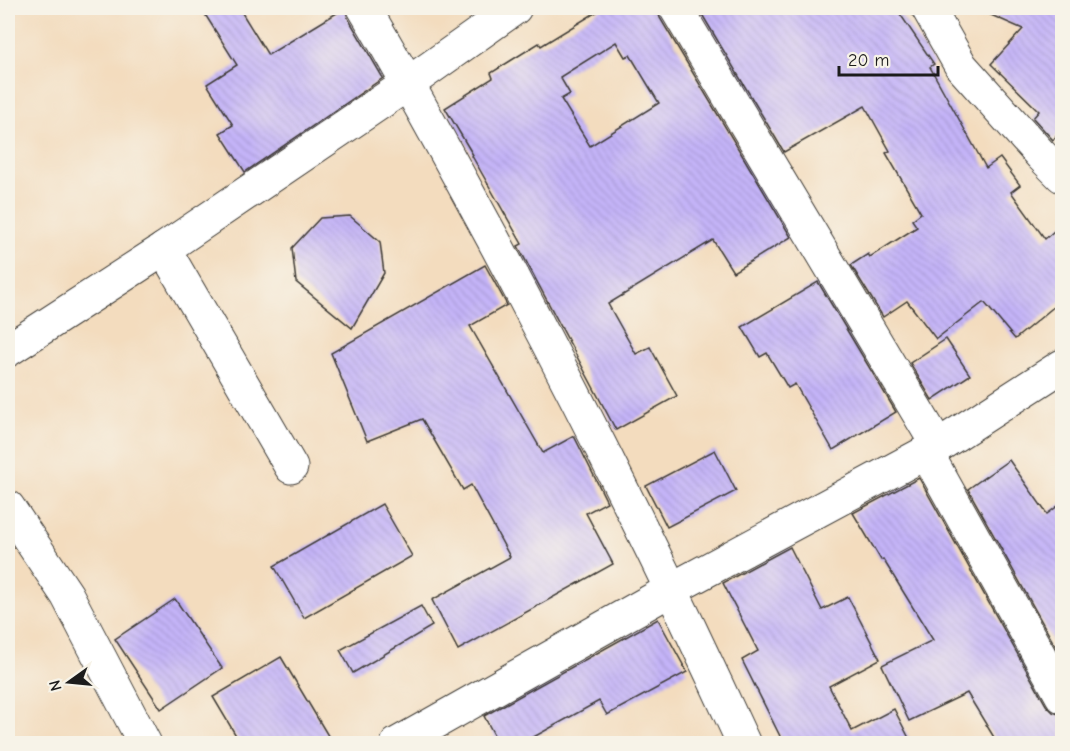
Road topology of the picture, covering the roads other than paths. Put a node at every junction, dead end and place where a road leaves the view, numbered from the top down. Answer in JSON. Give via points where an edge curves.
{"nodes":[{"id":1,"x":364,"y":8,"type":"edge"},
{"id":2,"x":515,"y":8,"type":"edge"},
{"id":3,"x":676,"y":8,"type":"edge"},
{"id":4,"x":928,"y":8,"type":"edge"},
{"id":5,"x":409,"y":83,"type":"junction"},
{"id":6,"x":1062,"y":176,"type":"edge"},
{"id":7,"x":164,"y":249,"type":"junction"},
{"id":8,"x":8,"y":350,"type":"edge"},
{"id":9,"x":1062,"y":366,"type":"edge"},
{"id":10,"x":932,"y":449,"type":"junction"},
{"id":11,"x":291,"y":467,"type":"dead end"},
{"id":12,"x":8,"y":507,"type":"edge"},
{"id":13,"x":672,"y":589,"type":"junction"},
{"id":14,"x":1062,"y":696,"type":"edge"},
{"id":15,"x":145,"y":744,"type":"edge"},
{"id":16,"x":397,"y":744,"type":"edge"},
{"id":17,"x":744,"y":744,"type":"edge"}],
"edges":[{"from":1,"to":5,"type":"street"},
{"from":2,"to":5,"type":"street"},
{"from":3,"to":10,"type":"street"},
{"from":4,"to":6,"type":"street","via":[[961,66]]},
{"from":5,"to":7,"type":"street"},
{"from":5,"to":13,"type":"street","via":[[552,349]]},
{"from":7,"to":8,"type":"street"},
{"from":7,"to":11,"type":"street"},
{"from":9,"to":10,"type":"street"},
{"from":10,"to":13,"type":"street"},
{"from":10,"to":14,"type":"street"},
{"from":12,"to":15,"type":"street","via":[[66,595]]},
{"from":13,"to":16,"type":"street"},
{"from":13,"to":17,"type":"street"}]}
